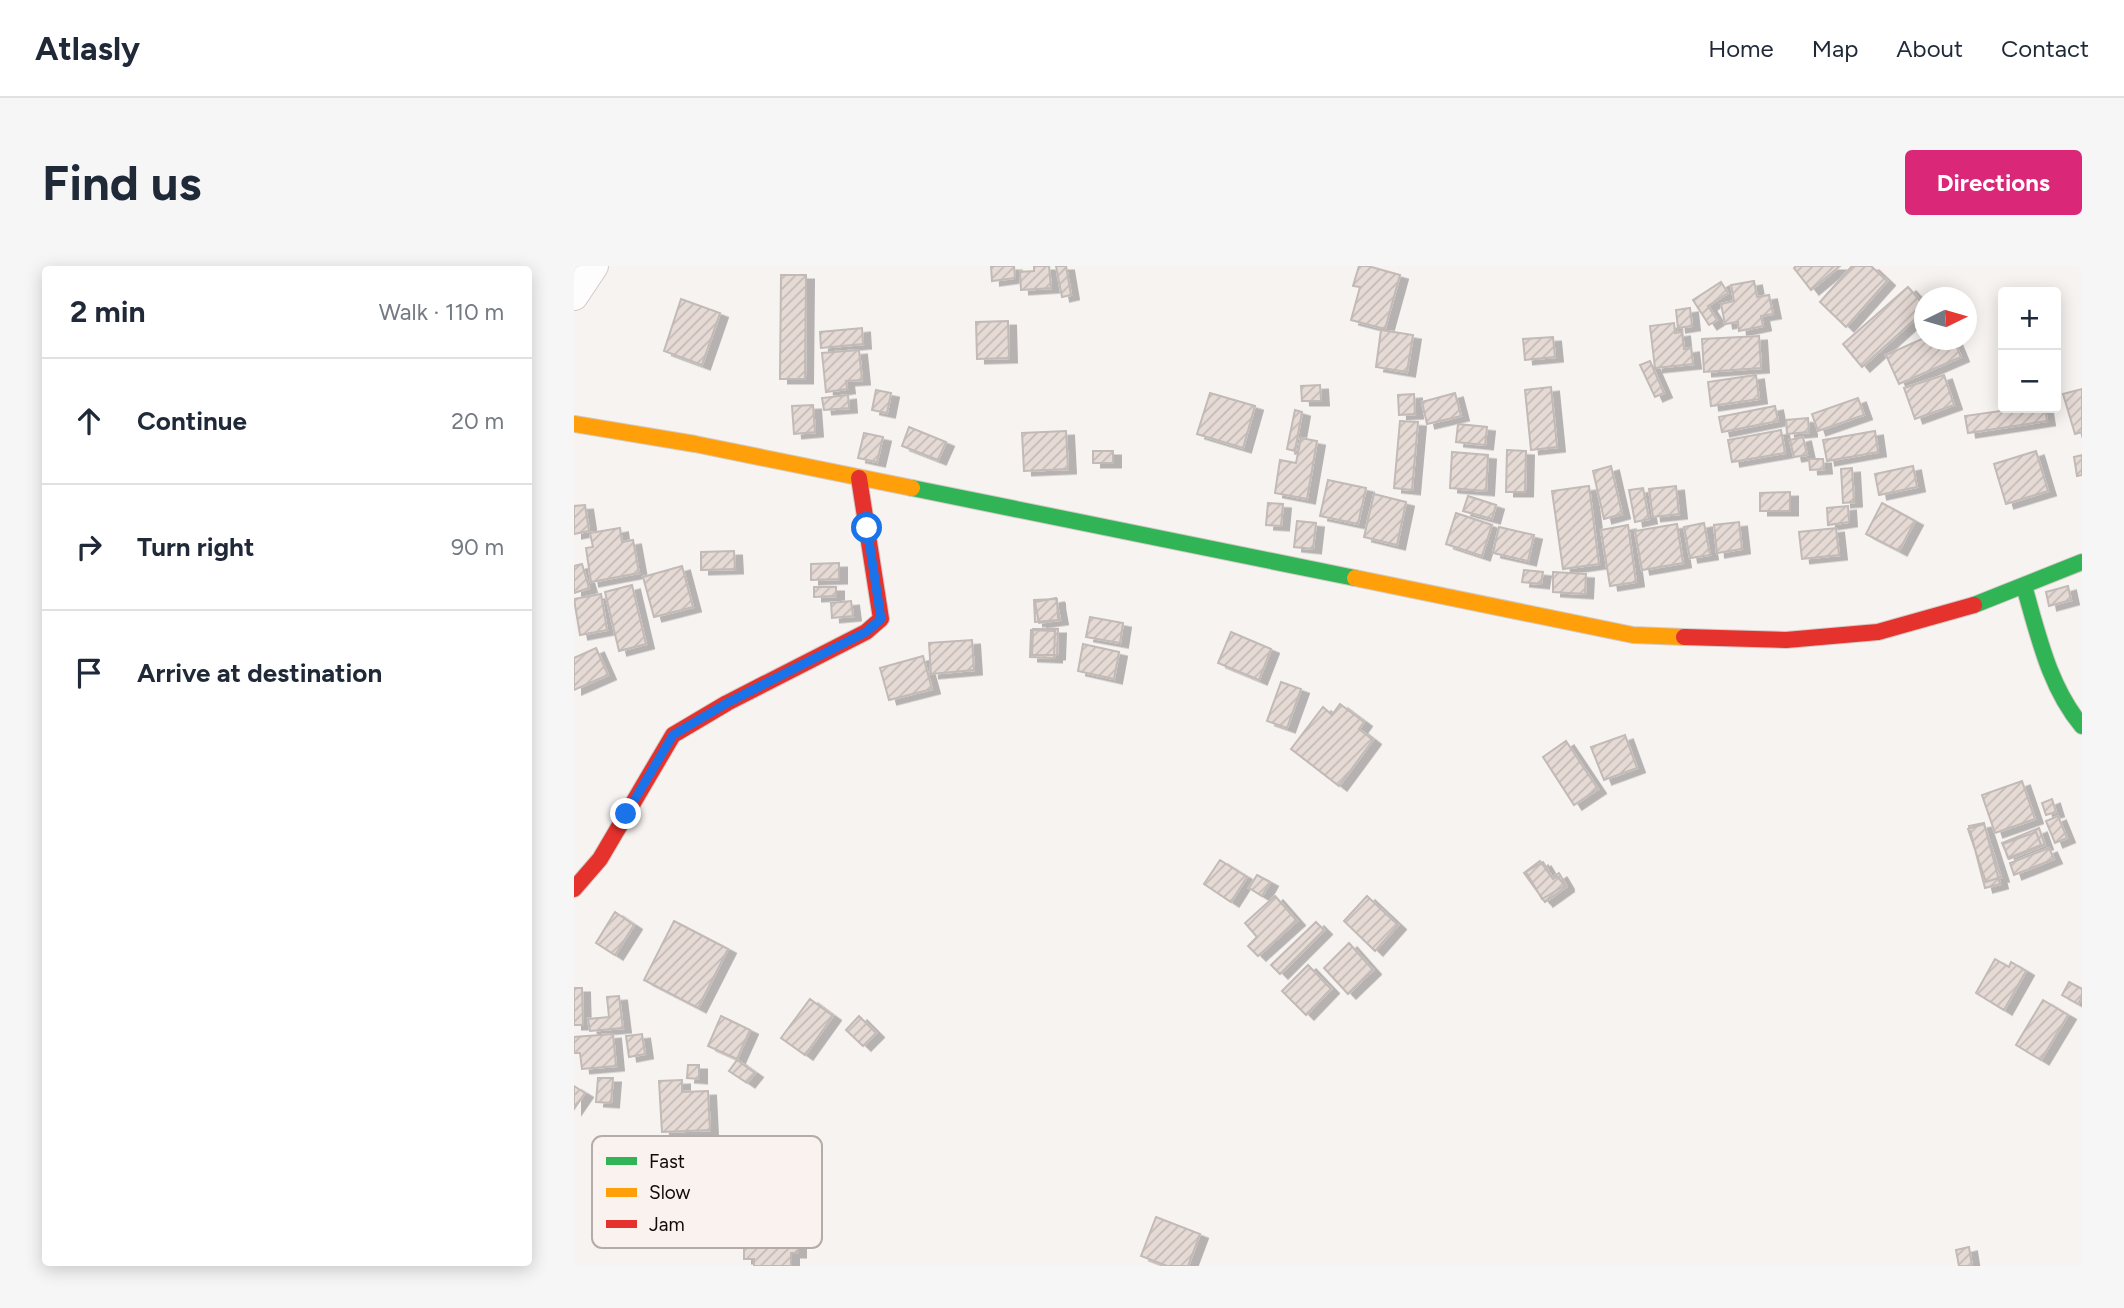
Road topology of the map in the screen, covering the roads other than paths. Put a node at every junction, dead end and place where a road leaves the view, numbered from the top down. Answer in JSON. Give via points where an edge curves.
{"nodes":[{"id":1,"x":594,"y":266,"type":"edge"},
{"id":2,"x":574,"y":296,"type":"edge"},
{"id":3,"x":574,"y":424,"type":"edge"},
{"id":4,"x":859,"y":478,"type":"junction"},
{"id":5,"x":2082,"y":562,"type":"edge"},
{"id":6,"x":2024,"y":586,"type":"junction"},
{"id":7,"x":2082,"y":726,"type":"edge"},
{"id":8,"x":574,"y":889,"type":"edge"}],
"edges":[{"from":1,"to":2,"type":"street"},
{"from":3,"to":4,"type":"main road"},
{"from":4,"to":6,"type":"main road","via":[[1633,635],[1786,640],[1878,632],[1969,607]]},
{"from":4,"to":8,"type":"main road","via":[[881,619],[866,632],[673,735],[600,859]]},
{"from":5,"to":6,"type":"main road"},
{"from":6,"to":7,"type":"main road","via":[[2049,668]]}]}
